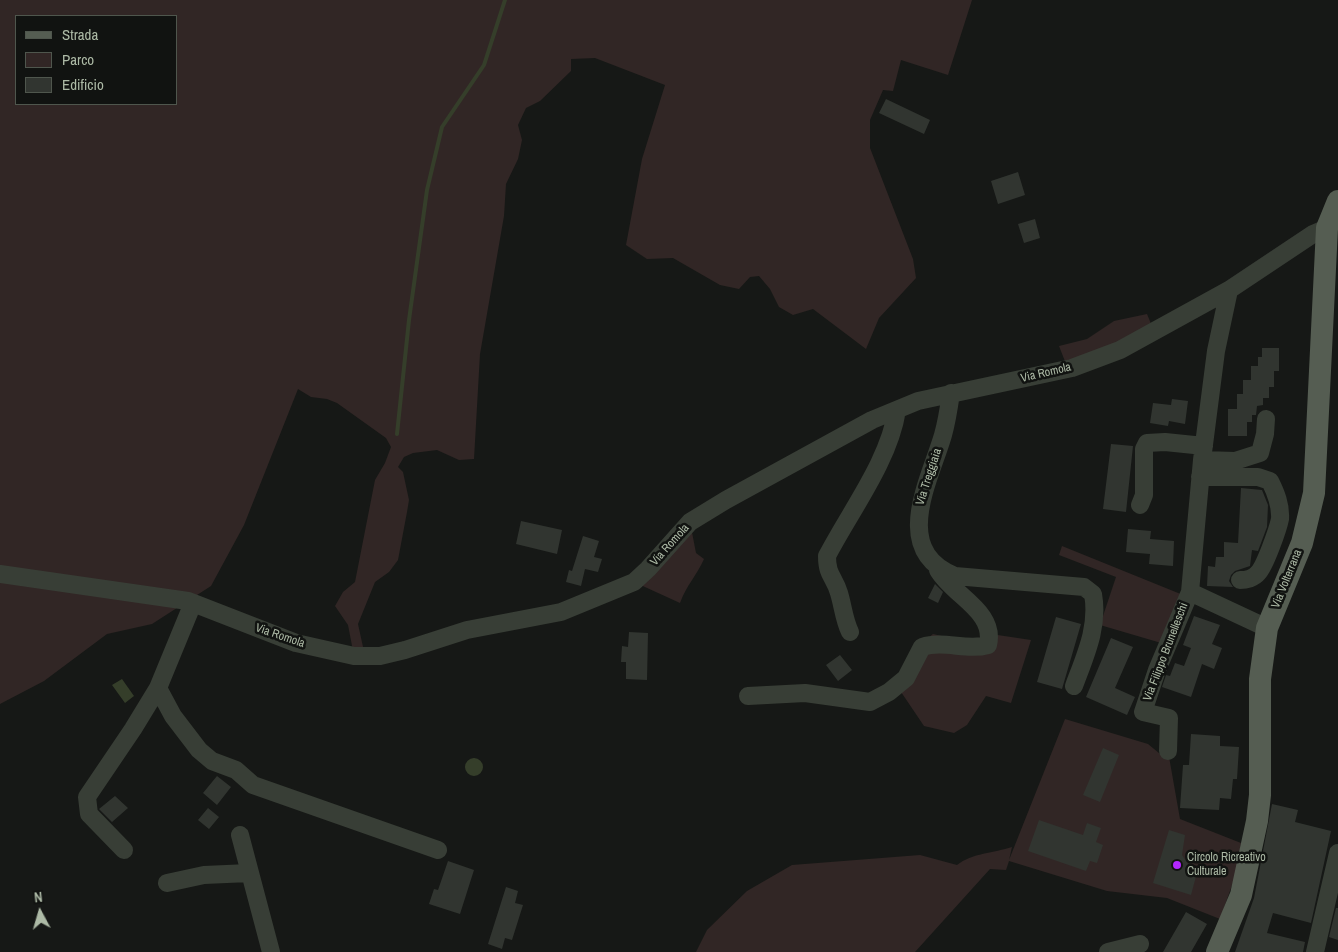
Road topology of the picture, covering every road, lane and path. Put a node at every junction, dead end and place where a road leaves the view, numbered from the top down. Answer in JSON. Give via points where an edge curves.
{"nodes":[{"id":1,"x":1338,"y":201,"type":"edge"},
{"id":2,"x":1327,"y":228,"type":"junction"},
{"id":3,"x":1229,"y":290,"type":"junction"},
{"id":4,"x":951,"y":393,"type":"junction"},
{"id":5,"x":897,"y":410,"type":"junction"},
{"id":6,"x":1266,"y":419,"type":"dead end"},
{"id":7,"x":1202,"y":461,"type":"junction"},
{"id":8,"x":1140,"y":505,"type":"dead end"},
{"id":9,"x":938,"y":569,"type":"junction"},
{"id":10,"x":0,"y":574,"type":"edge"},
{"id":11,"x":1240,"y":580,"type":"dead end"},
{"id":12,"x":1190,"y":592,"type":"junction"},
{"id":13,"x":193,"y":603,"type":"junction"},
{"id":14,"x":1267,"y":628,"type":"junction"},
{"id":15,"x":850,"y":632,"type":"dead end"},
{"id":16,"x":1074,"y":686,"type":"dead end"},
{"id":17,"x":158,"y":688,"type":"junction"},
{"id":18,"x":748,"y":696,"type":"dead end"},
{"id":19,"x":1168,"y":750,"type":"dead end"},
{"id":20,"x":240,"y":835,"type":"dead end"},
{"id":21,"x":124,"y":850,"type":"dead end"},
{"id":22,"x":438,"y":850,"type":"dead end"},
{"id":23,"x":1338,"y":853,"type":"edge"},
{"id":24,"x":249,"y":873,"type":"junction"},
{"id":25,"x":167,"y":883,"type":"dead end"},
{"id":26,"x":1140,"y":944,"type":"dead end"},
{"id":27,"x":271,"y":952,"type":"edge"},
{"id":28,"x":1108,"y":952,"type":"edge"},
{"id":29,"x":1216,"y":952,"type":"edge"},
{"id":30,"x":1315,"y":952,"type":"edge"}],
"edges":[{"from":1,"to":2,"type":"main road","name":"Via Volterrana"},
{"from":2,"to":3,"type":"street","name":"Via Romola"},
{"from":2,"to":14,"type":"main road","name":"Via Volterrana","via":[[1314,493],[1302,543]]},
{"from":3,"to":4,"type":"street","name":"Via Romola","via":[[1120,350],[1072,368]]},
{"from":3,"to":7,"type":"street","name":"Via Filippo Brunelleschi","via":[[1216,351]]},
{"from":4,"to":5,"type":"street","name":"Via Romola"},
{"from":4,"to":9,"type":"street","name":"Via Treggiaia","via":[[943,435],[918,512],[920,536]]},
{"from":5,"to":13,"type":"street","name":"Via Romola","via":[[847,434],[690,522],[634,582],[561,612],[467,630],[380,656],[354,656],[296,643]]},
{"from":5,"to":15,"type":"street","via":[[894,428],[879,463],[827,556],[827,571],[839,591]]},
{"from":6,"to":7,"type":"street","via":[[1260,453],[1236,461]]},
{"from":7,"to":8,"type":"street","via":[[1165,442],[1147,443],[1144,449],[1144,495]]},
{"from":7,"to":11,"type":"street","via":[[1270,482],[1278,498],[1280,519],[1262,566],[1248,580]]},
{"from":7,"to":12,"type":"street","name":"Via Filippo Brunelleschi"},
{"from":9,"to":16,"type":"street","via":[[955,576],[1084,588],[1093,594],[1096,607],[1094,628]]},
{"from":9,"to":18,"type":"street","name":"Via Treggiaia","via":[[944,580],[986,620],[991,634],[988,645],[978,648],[934,643],[922,647],[906,678],[870,702],[805,693]]},
{"from":10,"to":13,"type":"street","name":"Via Romola"},
{"from":12,"to":14,"type":"street","name":"Via Filippo Brunelleschi"},
{"from":12,"to":19,"type":"street","name":"Via Filippo Brunelleschi","via":[[1143,712],[1169,718]]},
{"from":13,"to":17,"type":"street"},
{"from":14,"to":29,"type":"main road","name":"Via Volterrana","via":[[1260,679],[1257,822],[1240,896]]},
{"from":17,"to":21,"type":"street","via":[[87,797],[89,814]]},
{"from":17,"to":22,"type":"street","via":[[173,716],[199,750],[212,761],[236,770],[253,785]]},
{"from":20,"to":24,"type":"street"},
{"from":23,"to":30,"type":"street"},
{"from":24,"to":25,"type":"street","via":[[204,875]]},
{"from":24,"to":27,"type":"street"},
{"from":26,"to":28,"type":"street"}]}
